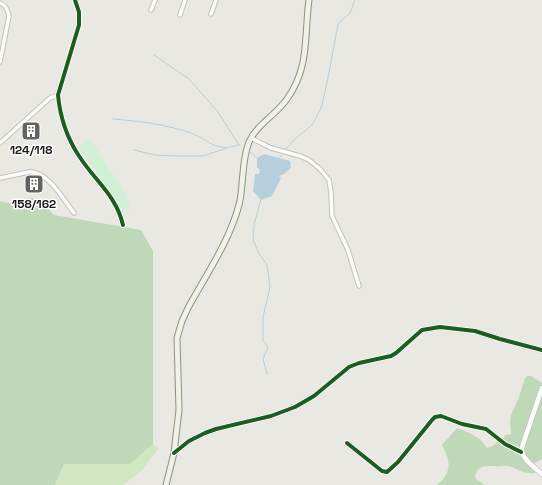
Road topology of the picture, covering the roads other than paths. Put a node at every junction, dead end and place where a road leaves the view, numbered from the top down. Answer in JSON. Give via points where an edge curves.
{"nodes":[{"id":1,"x":75,"y":0,"type":"edge"},
{"id":2,"x":155,"y":0,"type":"edge"},
{"id":3,"x":185,"y":0,"type":"edge"},
{"id":4,"x":216,"y":0,"type":"edge"},
{"id":5,"x":309,"y":0,"type":"edge"},
{"id":6,"x":0,"y":3,"type":"edge"},
{"id":7,"x":151,"y":10,"type":"dead end"},
{"id":8,"x":211,"y":14,"type":"dead end"},
{"id":9,"x":180,"y":15,"type":"dead end"},
{"id":10,"x":0,"y":62,"type":"edge"},
{"id":11,"x":58,"y":95,"type":"junction"},
{"id":12,"x":251,"y":138,"type":"junction"},
{"id":13,"x":0,"y":143,"type":"edge"},
{"id":14,"x":0,"y":178,"type":"edge"},
{"id":15,"x":74,"y":213,"type":"dead end"},
{"id":16,"x":122,"y":225,"type":"dead end"},
{"id":17,"x":360,"y":286,"type":"dead end"},
{"id":18,"x":542,"y":350,"type":"edge"},
{"id":19,"x":542,"y":388,"type":"edge"},
{"id":20,"x":347,"y":443,"type":"dead end"},
{"id":21,"x":521,"y":452,"type":"junction"},
{"id":22,"x":174,"y":453,"type":"junction"},
{"id":23,"x":542,"y":474,"type":"edge"},
{"id":24,"x":166,"y":485,"type":"edge"}],
"edges":[{"from":1,"to":11,"type":"street","via":[[79,12],[79,26]]},
{"from":2,"to":7,"type":"street"},
{"from":3,"to":9,"type":"street"},
{"from":4,"to":8,"type":"street"},
{"from":5,"to":12,"type":"main road","via":[[305,56],[296,85],[286,101]]},
{"from":6,"to":10,"type":"street","via":[[9,16]]},
{"from":11,"to":13,"type":"street","via":[[50,98]]},
{"from":11,"to":16,"type":"street","via":[[61,115],[70,139],[80,157],[115,204]]},
{"from":12,"to":17,"type":"street","via":[[271,148],[310,160],[329,180],[332,216],[348,250]]},
{"from":12,"to":22,"type":"main road","via":[[239,205],[230,230],[188,308],[177,338],[179,410]]},
{"from":14,"to":15,"type":"street","via":[[38,172],[50,181]]},
{"from":18,"to":22,"type":"street","via":[[475,331],[440,327],[422,330],[390,356],[349,367],[314,396],[295,407],[205,433]]},
{"from":19,"to":21,"type":"street"},
{"from":20,"to":21,"type":"street","via":[[382,471],[387,472],[432,420],[441,416],[486,429],[505,444]]},
{"from":21,"to":23,"type":"street"},
{"from":22,"to":24,"type":"main road"}]}
